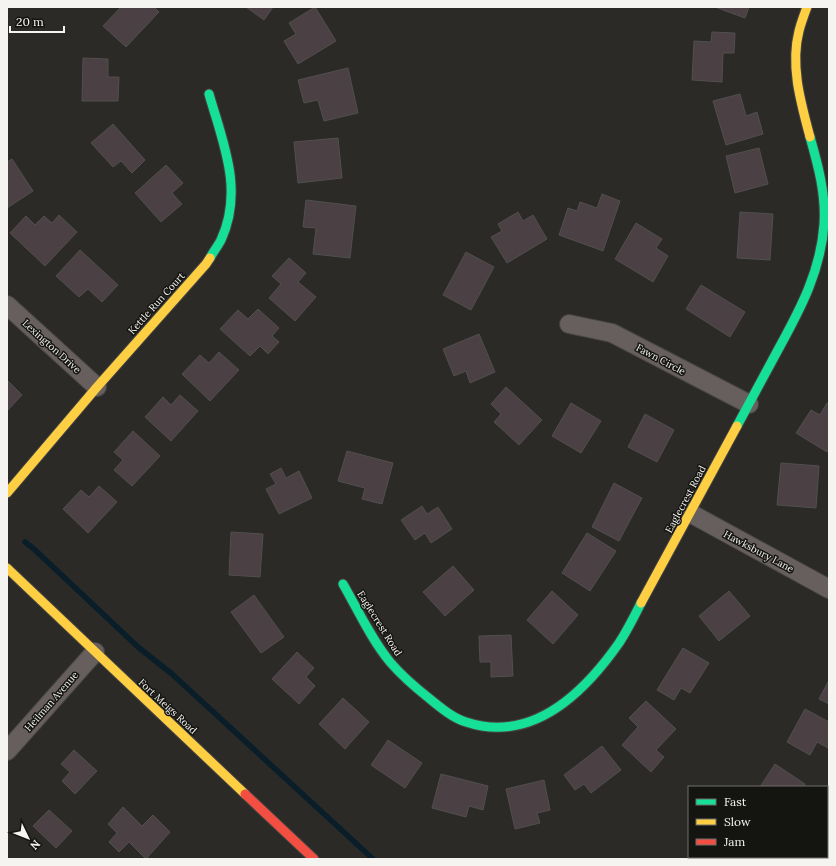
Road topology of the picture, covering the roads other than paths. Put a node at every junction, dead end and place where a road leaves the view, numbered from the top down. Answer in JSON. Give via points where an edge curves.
{"nodes":[{"id":1,"x":807,"y":7,"type":"edge"},
{"id":2,"x":209,"y":94,"type":"dead end"},
{"id":3,"x":7,"y":305,"type":"edge"},
{"id":4,"x":569,"y":324,"type":"dead end"},
{"id":5,"x":97,"y":387,"type":"junction"},
{"id":6,"x":749,"y":404,"type":"junction"},
{"id":7,"x":7,"y":493,"type":"edge"},
{"id":8,"x":690,"y":513,"type":"junction"},
{"id":9,"x":7,"y":568,"type":"edge"},
{"id":10,"x":343,"y":584,"type":"dead end"},
{"id":11,"x":829,"y":589,"type":"edge"},
{"id":12,"x":95,"y":652,"type":"junction"},
{"id":13,"x":7,"y":751,"type":"edge"},
{"id":14,"x":314,"y":859,"type":"edge"}],
"edges":[{"from":1,"to":6,"type":"street","name":"Eaglecrest Road","via":[[795,47],[796,74],[823,195],[821,251],[814,278],[803,304]]},
{"from":2,"to":5,"type":"street","name":"Kettle Run Court","via":[[232,185],[230,214],[226,227],[206,264]]},
{"from":3,"to":5,"type":"street","name":"Lexington Drive"},
{"from":4,"to":6,"type":"street","name":"Fawn Circle","via":[[612,333]]},
{"from":5,"to":7,"type":"street","name":"Kettle Run Court"},
{"from":6,"to":8,"type":"street","name":"Eaglecrest Road"},
{"from":8,"to":10,"type":"street","name":"Eaglecrest Road","via":[[620,642],[598,670],[562,706],[536,720],[521,724],[490,726],[465,722],[439,707],[415,688],[384,654]]},
{"from":8,"to":11,"type":"street","name":"Hawksbury Lane"},
{"from":9,"to":12,"type":"street","name":"Fort Meigs Road"},
{"from":12,"to":13,"type":"street","name":"Heilman Avenue"},
{"from":12,"to":14,"type":"street","name":"Fort Meigs Road"}]}
